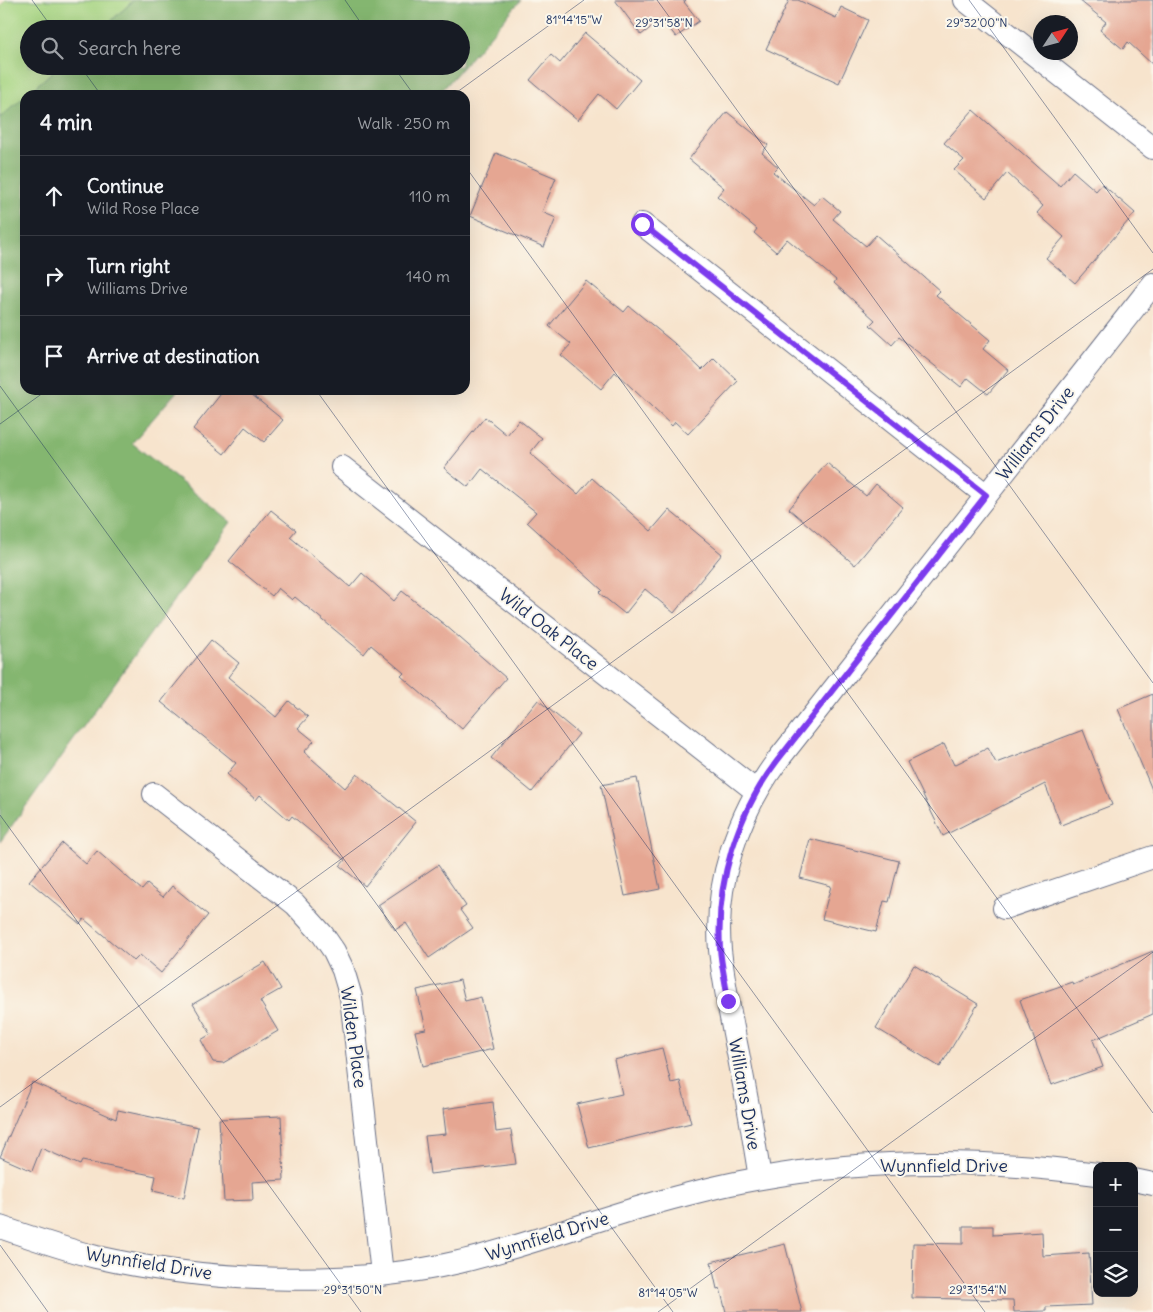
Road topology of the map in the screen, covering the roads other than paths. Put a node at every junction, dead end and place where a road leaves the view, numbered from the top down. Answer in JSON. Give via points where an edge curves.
{"nodes":[{"id":1,"x":966,"y":0,"type":"edge"},
{"id":2,"x":1153,"y":148,"type":"edge"},
{"id":3,"x":642,"y":224,"type":"dead end"},
{"id":4,"x":1153,"y":284,"type":"edge"},
{"id":5,"x":342,"y":466,"type":"dead end"},
{"id":6,"x":986,"y":495,"type":"junction"},
{"id":7,"x":756,"y":791,"type":"junction"},
{"id":8,"x":154,"y":794,"type":"dead end"},
{"id":9,"x":1153,"y":857,"type":"edge"},
{"id":10,"x":1004,"y":908,"type":"dead end"},
{"id":11,"x":1093,"y":1174,"type":"edge"},
{"id":12,"x":760,"y":1178,"type":"junction"},
{"id":13,"x":1138,"y":1181,"type":"edge"},
{"id":14,"x":1153,"y":1184,"type":"edge"},
{"id":15,"x":0,"y":1227,"type":"edge"},
{"id":16,"x":382,"y":1274,"type":"junction"}],
"edges":[{"from":1,"to":2,"type":"street"},
{"from":3,"to":6,"type":"street"},
{"from":4,"to":6,"type":"street","name":"Williams Drive"},
{"from":5,"to":7,"type":"street","name":"Wild Oak Place"},
{"from":6,"to":7,"type":"street","name":"Williams Drive"},
{"from":7,"to":12,"type":"street","name":"Williams Drive","via":[[728,864],[721,899],[720,950]]},
{"from":8,"to":16,"type":"street","name":"Wilden Place","via":[[295,904],[323,935],[343,970],[351,997]]},
{"from":9,"to":10,"type":"street"},
{"from":11,"to":12,"type":"street","name":"Wynnfield Drive","via":[[1012,1165],[947,1163],[835,1168]]},
{"from":12,"to":16,"type":"street","name":"Wynnfield Drive","via":[[685,1194],[454,1263]]},
{"from":13,"to":14,"type":"street"},
{"from":15,"to":16,"type":"street","name":"Wynnfield Drive","via":[[94,1256],[190,1273],[275,1278]]}]}
